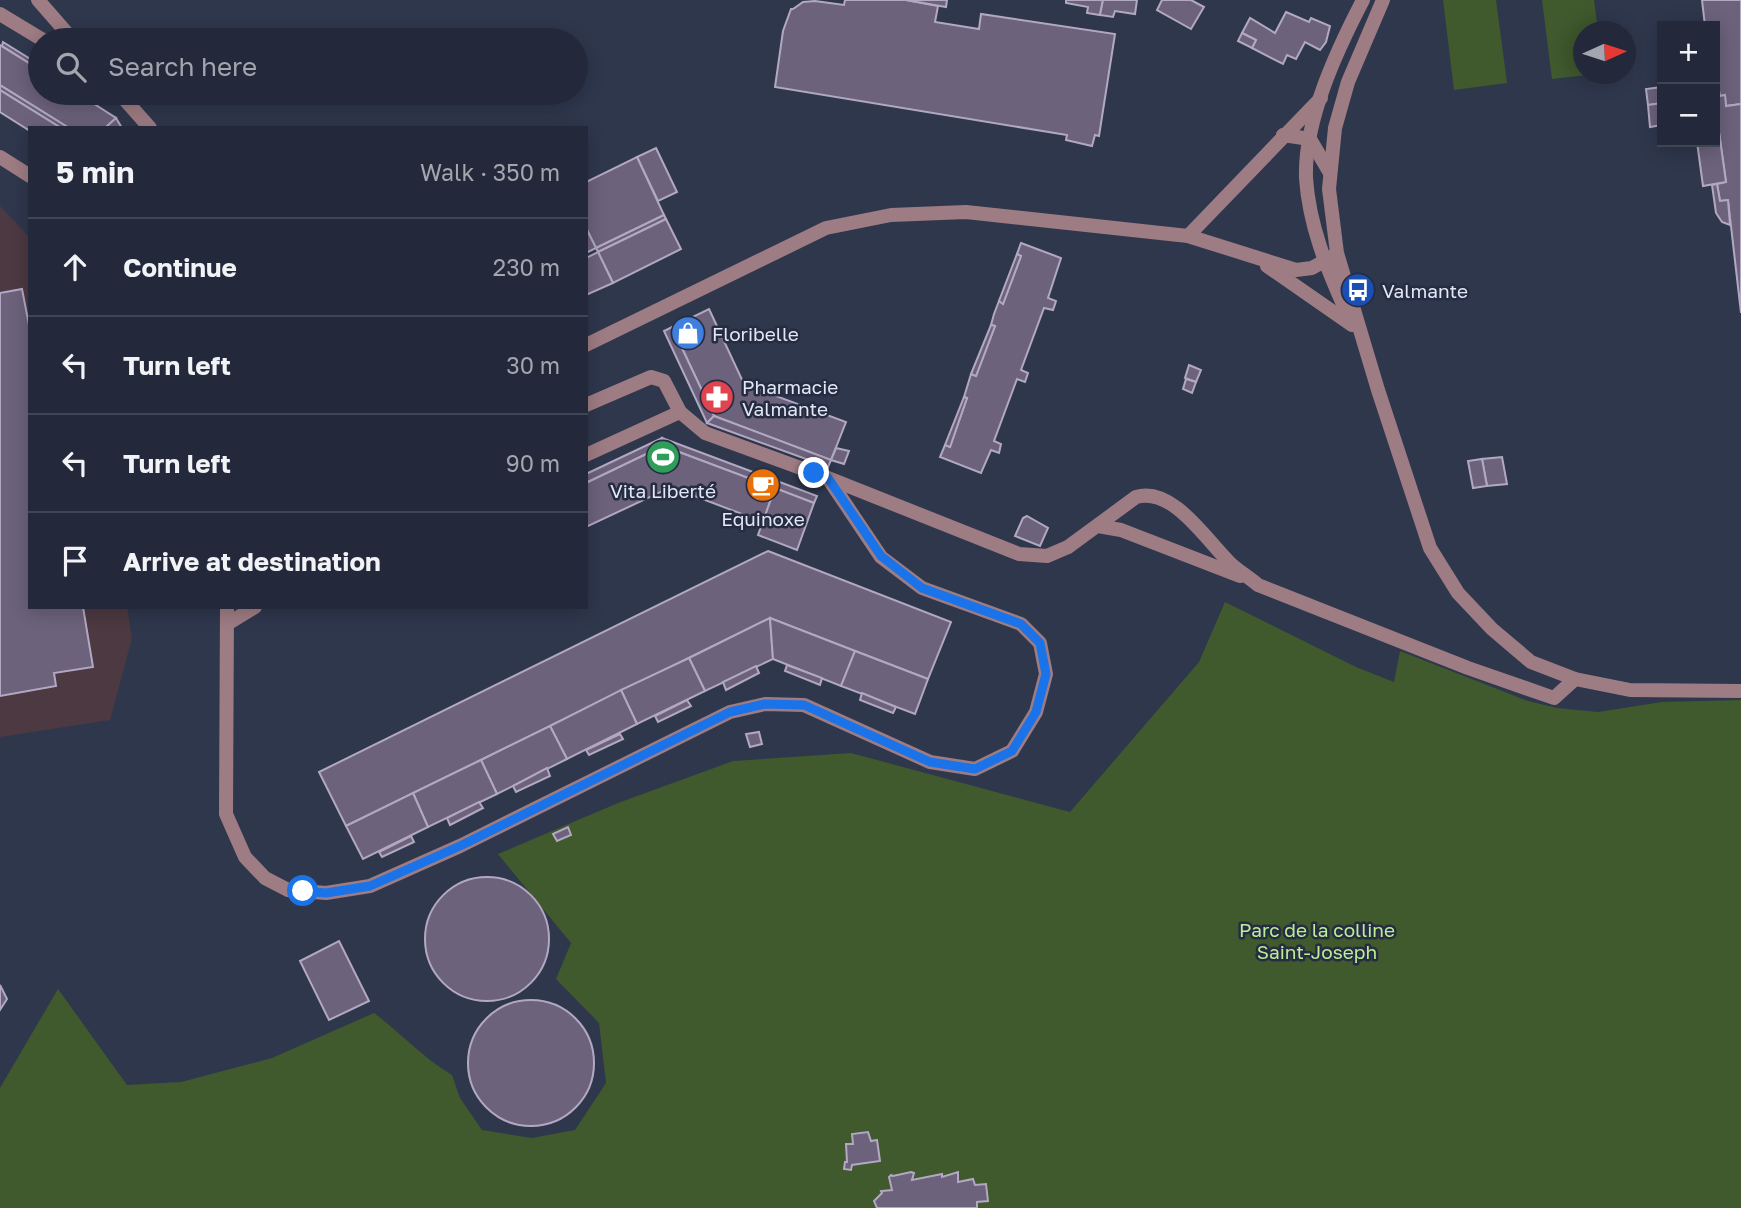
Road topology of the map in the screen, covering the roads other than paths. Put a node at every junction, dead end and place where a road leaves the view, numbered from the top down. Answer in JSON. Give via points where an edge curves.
{"nodes":[{"id":1,"x":38,"y":0,"type":"edge"},
{"id":2,"x":1363,"y":0,"type":"edge"},
{"id":3,"x":1383,"y":0,"type":"edge"},
{"id":4,"x":0,"y":14,"type":"edge"},
{"id":5,"x":62,"y":28,"type":"edge"},
{"id":6,"x":28,"y":31,"type":"edge"},
{"id":7,"x":1322,"y":97,"type":"junction"},
{"id":8,"x":130,"y":105,"type":"edge"},
{"id":9,"x":148,"y":126,"type":"edge"},
{"id":10,"x":1283,"y":135,"type":"junction"},
{"id":11,"x":1310,"y":139,"type":"junction"},
{"id":12,"x":0,"y":157,"type":"edge"},
{"id":13,"x":1330,"y":173,"type":"junction"},
{"id":14,"x":28,"y":175,"type":"edge"},
{"id":15,"x":1188,"y":236,"type":"junction"},
{"id":16,"x":1337,"y":253,"type":"junction"},
{"id":17,"x":1257,"y":259,"type":"junction"},
{"id":18,"x":1324,"y":262,"type":"junction"},
{"id":19,"x":1352,"y":325,"type":"junction"},
{"id":20,"x":588,"y":344,"type":"edge"},
{"id":21,"x":1365,"y":349,"type":"junction"},
{"id":22,"x":588,"y":404,"type":"edge"},
{"id":23,"x":680,"y":412,"type":"junction"},
{"id":24,"x":588,"y":454,"type":"edge"},
{"id":25,"x":828,"y":478,"type":"junction"},
{"id":26,"x":1098,"y":526,"type":"junction"},
{"id":27,"x":1254,"y":582,"type":"junction"},
{"id":28,"x":227,"y":609,"type":"edge"},
{"id":29,"x":252,"y":609,"type":"edge"},
{"id":30,"x":226,"y":624,"type":"junction"},
{"id":31,"x":1575,"y":679,"type":"junction"},
{"id":32,"x":1741,"y":691,"type":"edge"}],
"edges":[{"from":1,"to":5,"type":"street"},
{"from":2,"to":7,"type":"street"},
{"from":3,"to":13,"type":"street","via":[[1348,82],[1335,128]]},
{"from":4,"to":6,"type":"street"},
{"from":7,"to":10,"type":"street"},
{"from":7,"to":11,"type":"street"},
{"from":8,"to":9,"type":"street"},
{"from":10,"to":11,"type":"street"},
{"from":10,"to":15,"type":"street"},
{"from":11,"to":13,"type":"street"},
{"from":11,"to":18,"type":"street","via":[[1306,177]]},
{"from":12,"to":14,"type":"street"},
{"from":13,"to":16,"type":"street"},
{"from":15,"to":17,"type":"street"},
{"from":15,"to":20,"type":"street","via":[[966,212],[891,215],[826,228]]},
{"from":16,"to":18,"type":"street"},
{"from":16,"to":21,"type":"street"},
{"from":17,"to":18,"type":"street","via":[[1296,270]]},
{"from":17,"to":19,"type":"street"},
{"from":18,"to":19,"type":"street"},
{"from":19,"to":21,"type":"street"},
{"from":21,"to":31,"type":"street","via":[[1430,548],[1458,593],[1531,662]]},
{"from":22,"to":23,"type":"street","via":[[651,377],[664,381]]},
{"from":23,"to":24,"type":"street"},
{"from":23,"to":25,"type":"street","via":[[705,433]]},
{"from":25,"to":26,"type":"street","via":[[1019,554],[1047,556]]},
{"from":25,"to":30,"type":"street","via":[[881,556],[922,588],[1021,624],[1040,643],[1046,674],[1043,687],[1036,712],[1012,751],[975,769],[930,762],[804,705],[765,704],[730,712],[370,886],[326,893],[288,890],[265,878],[245,857],[226,814]]},
{"from":26,"to":27,"type":"street","via":[[1121,530]]},
{"from":26,"to":27,"type":"street","via":[[1136,497],[1162,498]]},
{"from":27,"to":31,"type":"street","via":[[1554,698]]},
{"from":28,"to":30,"type":"street"},
{"from":29,"to":30,"type":"street"},
{"from":31,"to":32,"type":"street","via":[[1630,690]]}]}
